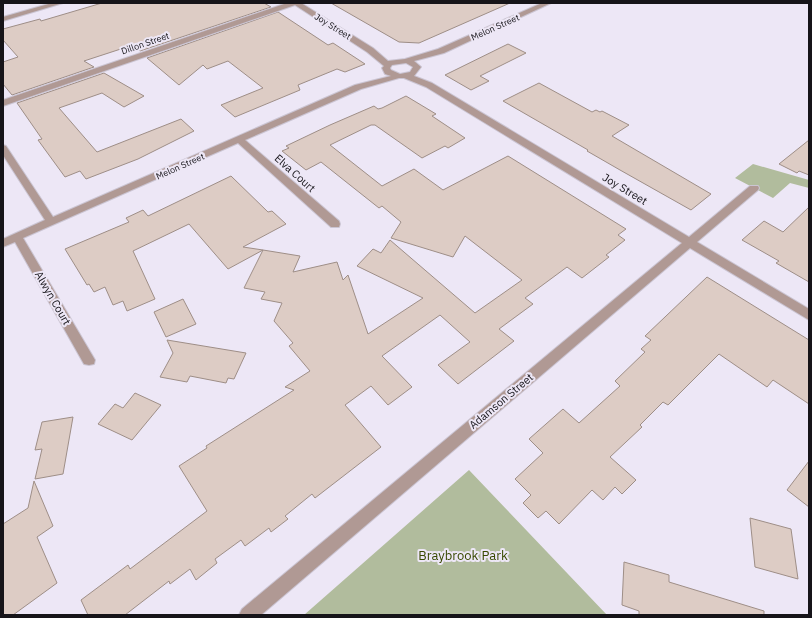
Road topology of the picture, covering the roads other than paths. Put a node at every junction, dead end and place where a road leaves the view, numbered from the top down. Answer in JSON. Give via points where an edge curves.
{"nodes":[{"id":1,"x":60,"y":3,"type":"edge"},
{"id":2,"x":295,"y":3,"type":"edge"},
{"id":3,"x":548,"y":3,"type":"edge"},
{"id":4,"x":3,"y":19,"type":"edge"},
{"id":5,"x":370,"y":50,"type":"junction"},
{"id":6,"x":441,"y":51,"type":"junction"},
{"id":7,"x":397,"y":61,"type":"junction"},
{"id":8,"x":406,"y":61,"type":"junction"},
{"id":9,"x":387,"y":67,"type":"junction"},
{"id":10,"x":416,"y":69,"type":"junction"},
{"id":11,"x":402,"y":76,"type":"junction"},
{"id":12,"x":429,"y":85,"type":"junction"},
{"id":13,"x":358,"y":87,"type":"junction"},
{"id":14,"x":3,"y":103,"type":"edge"},
{"id":15,"x":239,"y":140,"type":"junction"},
{"id":16,"x":3,"y":148,"type":"edge"},
{"id":17,"x":754,"y":188,"type":"dead end"},
{"id":18,"x":51,"y":222,"type":"junction"},
{"id":19,"x":334,"y":224,"type":"dead end"},
{"id":20,"x":17,"y":237,"type":"junction"},
{"id":21,"x":3,"y":243,"type":"edge"},
{"id":22,"x":691,"y":243,"type":"junction"},
{"id":23,"x":809,"y":315,"type":"edge"},
{"id":24,"x":89,"y":360,"type":"dead end"},
{"id":25,"x":248,"y":615,"type":"edge"}],
"edges":[{"from":1,"to":4,"type":"street"},
{"from":2,"to":5,"type":"street","name":"Joy Street"},
{"from":2,"to":14,"type":"street","name":"Dillon Street"},
{"from":3,"to":6,"type":"street","name":"Melon Street"},
{"from":5,"to":7,"type":"street","name":"Joy Street"},
{"from":5,"to":9,"type":"street","name":"Joy Street"},
{"from":6,"to":8,"type":"street","name":"Melon Street"},
{"from":6,"to":10,"type":"street","name":"Melon Street"},
{"from":7,"to":8,"type":"street","name":"Melon Street"},
{"from":7,"to":9,"type":"street","name":"Melon Street"},
{"from":8,"to":10,"type":"street","name":"Joy Street","via":[[413,63]]},
{"from":9,"to":11,"type":"street","name":"Joy Street","via":[[391,74]]},
{"from":9,"to":13,"type":"street","name":"Melon Street"},
{"from":10,"to":11,"type":"street","name":"Melon Street"},
{"from":10,"to":12,"type":"street","name":"Joy Street"},
{"from":11,"to":12,"type":"street","name":"Joy Street"},
{"from":11,"to":13,"type":"street","name":"Melon Street"},
{"from":12,"to":22,"type":"street","name":"Joy Street"},
{"from":13,"to":15,"type":"street","name":"Melon Street"},
{"from":15,"to":18,"type":"street","name":"Melon Street"},
{"from":15,"to":19,"type":"street","name":"Elva Court"},
{"from":16,"to":18,"type":"street"},
{"from":17,"to":22,"type":"street","name":"Adamson Street"},
{"from":18,"to":20,"type":"street","name":"Melon Street"},
{"from":20,"to":21,"type":"street","name":"Melon Street"},
{"from":20,"to":24,"type":"street","name":"Alwyn Court"},
{"from":22,"to":23,"type":"street","name":"Joy Street"},
{"from":22,"to":25,"type":"street","name":"Adamson Street"}]}
